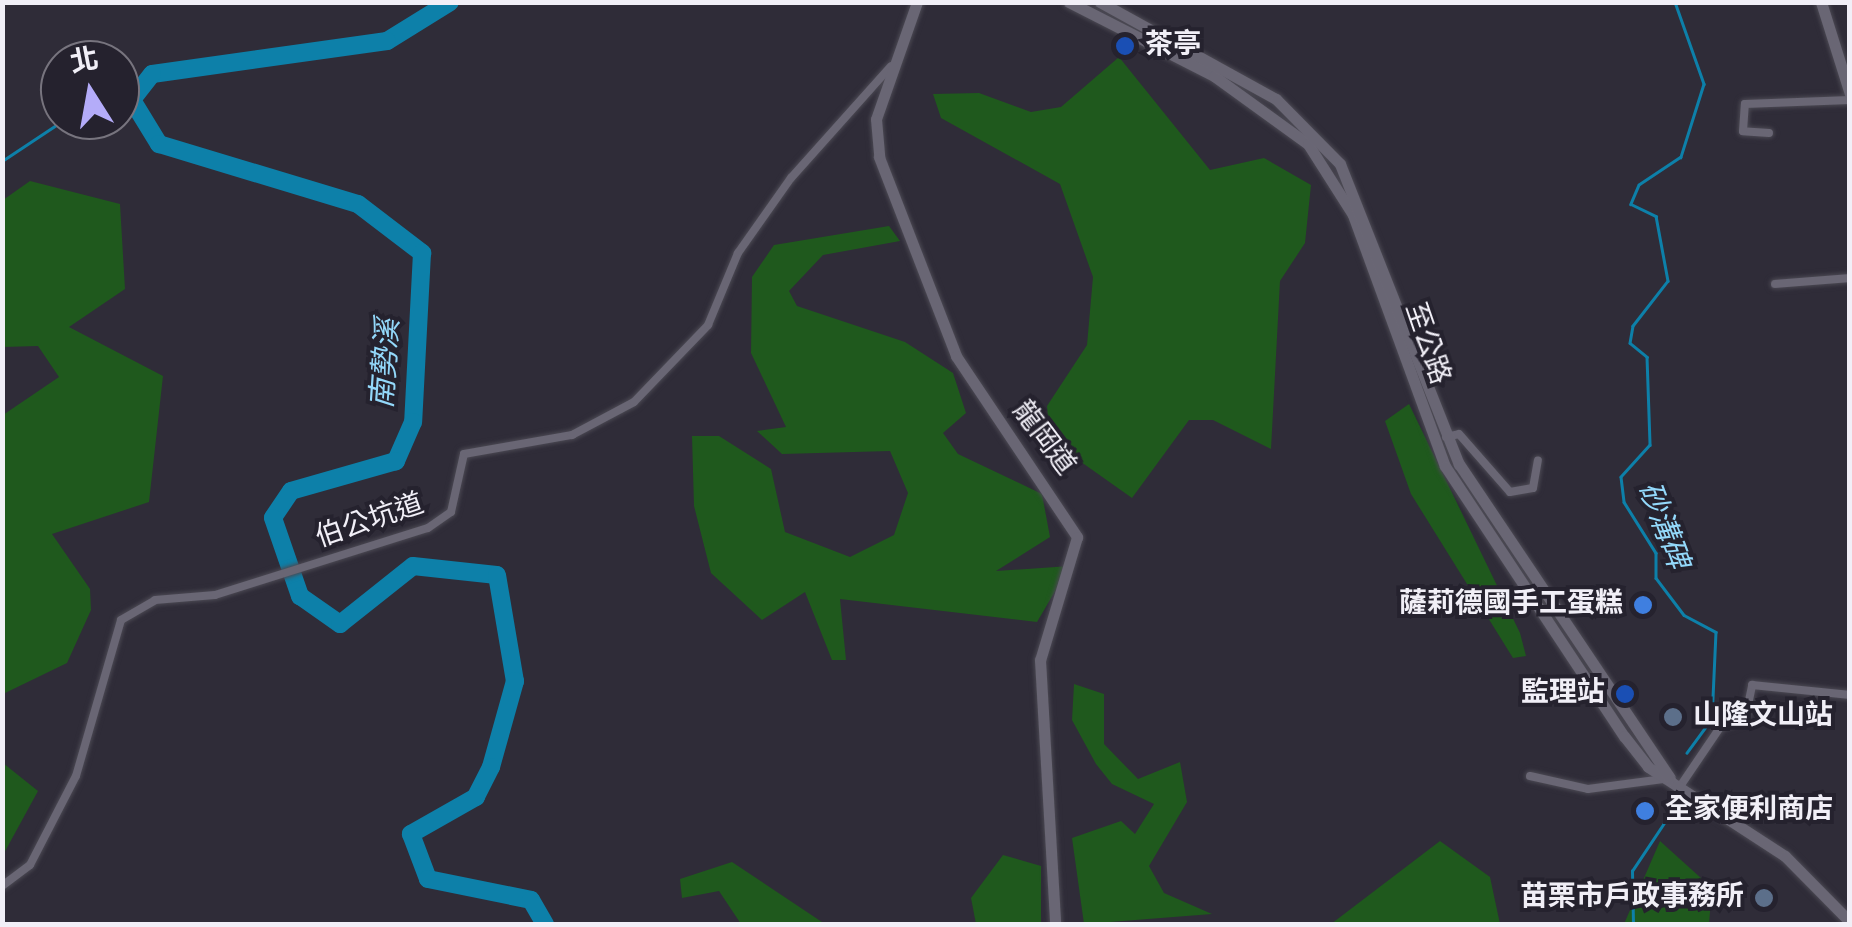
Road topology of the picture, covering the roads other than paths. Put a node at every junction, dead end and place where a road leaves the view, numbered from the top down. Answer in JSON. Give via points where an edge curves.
{"nodes":[{"id":1,"x":917,"y":2,"type":"edge"},
{"id":2,"x":1069,"y":2,"type":"edge"},
{"id":3,"x":1100,"y":2,"type":"edge"},
{"id":4,"x":1822,"y":2,"type":"edge"},
{"id":5,"x":1168,"y":42,"type":"junction"},
{"id":6,"x":891,"y":66,"type":"junction"},
{"id":7,"x":1850,"y":97,"type":"edge"},
{"id":8,"x":1769,"y":132,"type":"dead end"},
{"id":9,"x":1850,"y":278,"type":"edge"},
{"id":10,"x":1776,"y":284,"type":"dead end"},
{"id":11,"x":1399,"y":323,"type":"junction"},
{"id":12,"x":1446,"y":437,"type":"junction"},
{"id":13,"x":1538,"y":460,"type":"dead end"},
{"id":14,"x":1518,"y":553,"type":"junction"},
{"id":15,"x":1507,"y":562,"type":"junction"},
{"id":16,"x":1850,"y":696,"type":"edge"},
{"id":17,"x":1530,"y":776,"type":"dead end"},
{"id":18,"x":1675,"y":781,"type":"junction"},
{"id":19,"x":2,"y":886,"type":"edge"},
{"id":20,"x":1850,"y":922,"type":"edge"},
{"id":21,"x":1055,"y":924,"type":"edge"}],
"edges":[{"from":1,"to":6,"type":"street","name":"龍岡道"},
{"from":2,"to":5,"type":"street","name":"至公路"},
{"from":3,"to":5,"type":"street","name":"至公路"},
{"from":4,"to":7,"type":"street"},
{"from":5,"to":11,"type":"street","name":"至公路","via":[[1272,104],[1332,176]]},
{"from":6,"to":19,"type":"street","name":"伯公坑道","via":[[781,192],[738,253],[708,325],[656,386],[572,435],[464,454],[443,521],[196,600],[155,600],[122,620],[76,776],[30,864]]},
{"from":6,"to":21,"type":"street","name":"龍岡道","via":[[876,145],[956,356],[1076,537],[1040,660]]},
{"from":7,"to":8,"type":"street","via":[[1744,104],[1743,132]]},
{"from":9,"to":10,"type":"street"},
{"from":11,"to":12,"type":"street","name":"至公路"},
{"from":11,"to":15,"type":"street","name":"至公路","via":[[1445,466]]},
{"from":12,"to":13,"type":"street","via":[[1459,434],[1510,492],[1533,488]]},
{"from":12,"to":14,"type":"street","name":"至公路"},
{"from":14,"to":15,"type":"street"},
{"from":14,"to":18,"type":"street","name":"至公路"},
{"from":15,"to":18,"type":"street","name":"至公路","via":[[1624,736]]},
{"from":16,"to":18,"type":"street","via":[[1752,685],[1745,720],[1721,726]]},
{"from":17,"to":18,"type":"street","via":[[1588,790]]},
{"from":18,"to":20,"type":"street","name":"至公路","via":[[1785,856]]}]}
